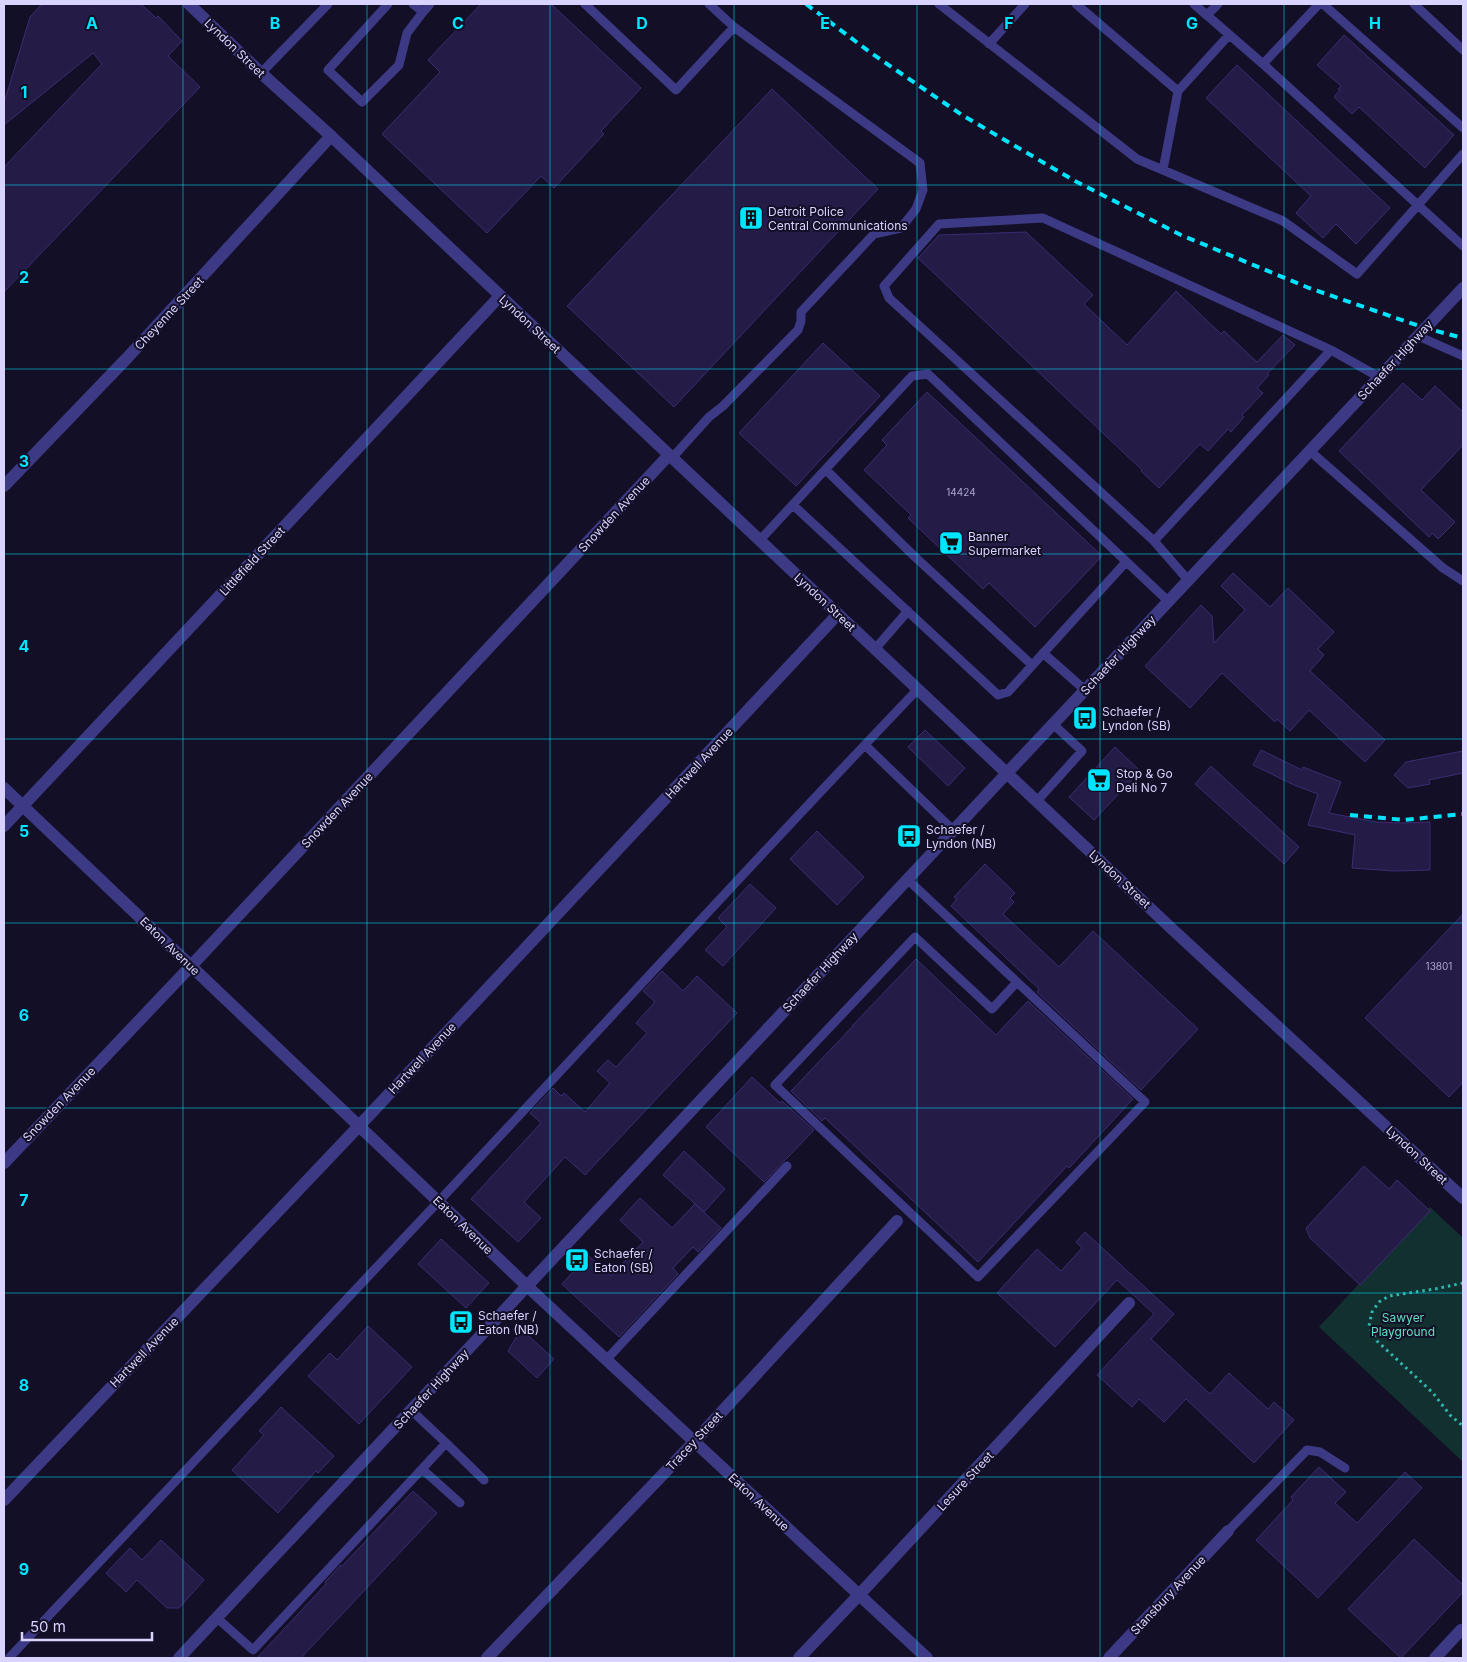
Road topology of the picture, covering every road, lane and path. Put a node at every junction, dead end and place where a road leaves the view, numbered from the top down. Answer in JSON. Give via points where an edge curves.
{"nodes":[{"id":1,"x":189,"y":4,"type":"edge"},
{"id":2,"x":328,"y":4,"type":"edge"},
{"id":3,"x":388,"y":4,"type":"edge"},
{"id":4,"x":413,"y":4,"type":"edge"},
{"id":5,"x":430,"y":4,"type":"edge"},
{"id":6,"x":585,"y":4,"type":"edge"},
{"id":7,"x":709,"y":4,"type":"edge"},
{"id":8,"x":938,"y":4,"type":"edge"},
{"id":9,"x":1025,"y":4,"type":"edge"},
{"id":10,"x":1076,"y":4,"type":"edge"},
{"id":11,"x":1194,"y":4,"type":"edge"},
{"id":12,"x":1218,"y":4,"type":"edge"},
{"id":13,"x":1319,"y":4,"type":"edge"},
{"id":14,"x":1323,"y":4,"type":"edge"},
{"id":15,"x":1414,"y":4,"type":"edge"},
{"id":16,"x":423,"y":12,"type":"junction"},
{"id":17,"x":1207,"y":15,"type":"junction"},
{"id":18,"x":734,"y":27,"type":"junction"},
{"id":19,"x":1229,"y":35,"type":"junction"},
{"id":20,"x":989,"y":44,"type":"junction"},
{"id":21,"x":1463,"y":50,"type":"edge"},
{"id":22,"x":1263,"y":64,"type":"junction"},
{"id":23,"x":261,"y":73,"type":"junction"},
{"id":24,"x":1178,"y":91,"type":"junction"},
{"id":25,"x":1463,"y":128,"type":"edge"},
{"id":26,"x":331,"y":136,"type":"junction"},
{"id":27,"x":1463,"y":154,"type":"edge"},
{"id":28,"x":1163,"y":170,"type":"junction"},
{"id":29,"x":1418,"y":204,"type":"junction"},
{"id":30,"x":1463,"y":246,"type":"edge"},
{"id":31,"x":1463,"y":288,"type":"edge"},
{"id":32,"x":500,"y":296,"type":"junction"},
{"id":33,"x":1418,"y":336,"type":"junction"},
{"id":34,"x":1331,"y":350,"type":"junction"},
{"id":35,"x":1463,"y":356,"type":"edge"},
{"id":36,"x":1379,"y":378,"type":"junction"},
{"id":37,"x":1310,"y":451,"type":"junction"},
{"id":38,"x":670,"y":456,"type":"junction"},
{"id":39,"x":826,"y":470,"type":"junction"},
{"id":40,"x":4,"y":486,"type":"edge"},
{"id":41,"x":793,"y":505,"type":"junction"},
{"id":42,"x":760,"y":540,"type":"junction"},
{"id":43,"x":1154,"y":541,"type":"junction"},
{"id":44,"x":1126,"y":562,"type":"junction"},
{"id":45,"x":1188,"y":580,"type":"junction"},
{"id":46,"x":1463,"y":581,"type":"edge"},
{"id":47,"x":1168,"y":601,"type":"junction"},
{"id":48,"x":908,"y":611,"type":"junction"},
{"id":49,"x":838,"y":614,"type":"junction"},
{"id":50,"x":875,"y":649,"type":"junction"},
{"id":51,"x":1043,"y":653,"type":"junction"},
{"id":52,"x":1032,"y":665,"type":"junction"},
{"id":53,"x":918,"y":689,"type":"junction"},
{"id":54,"x":1085,"y":690,"type":"junction"},
{"id":55,"x":1053,"y":724,"type":"junction"},
{"id":56,"x":865,"y":745,"type":"junction"},
{"id":57,"x":1007,"y":773,"type":"junction"},
{"id":58,"x":4,"y":788,"type":"edge"},
{"id":59,"x":1037,"y":801,"type":"junction"},
{"id":60,"x":22,"y":807,"type":"junction"},
{"id":61,"x":4,"y":826,"type":"edge"},
{"id":62,"x":954,"y":830,"type":"junction"},
{"id":63,"x":907,"y":880,"type":"junction"},
{"id":64,"x":191,"y":966,"type":"junction"},
{"id":65,"x":1017,"y":982,"type":"junction"},
{"id":66,"x":359,"y":1126,"type":"junction"},
{"id":67,"x":4,"y":1163,"type":"edge"},
{"id":68,"x":787,"y":1166,"type":"dead end"},
{"id":69,"x":1463,"y":1198,"type":"edge"},
{"id":70,"x":438,"y":1202,"type":"junction"},
{"id":71,"x":897,"y":1221,"type":"dead end"},
{"id":72,"x":1463,"y":1283,"type":"edge"},
{"id":73,"x":527,"y":1286,"type":"junction"},
{"id":74,"x":1128,"y":1302,"type":"dead end"},
{"id":75,"x":606,"y":1360,"type":"junction"},
{"id":76,"x":411,"y":1410,"type":"junction"},
{"id":77,"x":1463,"y":1426,"type":"edge"},
{"id":78,"x":694,"y":1442,"type":"junction"},
{"id":79,"x":446,"y":1443,"type":"junction"},
{"id":80,"x":422,"y":1468,"type":"junction"},
{"id":81,"x":1345,"y":1468,"type":"dead end"},
{"id":82,"x":484,"y":1480,"type":"dead end"},
{"id":83,"x":4,"y":1500,"type":"edge"},
{"id":84,"x":460,"y":1503,"type":"dead end"},
{"id":85,"x":1228,"y":1531,"type":"joint"},
{"id":86,"x":859,"y":1595,"type":"junction"},
{"id":87,"x":217,"y":1618,"type":"junction"},
{"id":88,"x":1461,"y":1630,"type":"dead end"},
{"id":89,"x":9,"y":1658,"type":"edge"},
{"id":90,"x":179,"y":1658,"type":"edge"},
{"id":91,"x":487,"y":1658,"type":"edge"},
{"id":92,"x":800,"y":1658,"type":"edge"},
{"id":93,"x":927,"y":1658,"type":"edge"},
{"id":94,"x":1109,"y":1658,"type":"edge"},
{"id":95,"x":1435,"y":1658,"type":"edge"}],
"edges":[{"from":1,"to":23,"type":"street","name":"Lyndon Street"},
{"from":2,"to":23,"type":"lane"},
{"from":3,"to":16,"type":"lane","via":[[328,70],[362,102],[399,65],[407,33]]},
{"from":4,"to":16,"type":"lane"},
{"from":5,"to":16,"type":"lane"},
{"from":6,"to":18,"type":"lane","via":[[676,90]]},
{"from":7,"to":18,"type":"lane"},
{"from":8,"to":20,"type":"lane"},
{"from":9,"to":20,"type":"lane"},
{"from":10,"to":24,"type":"lane"},
{"from":11,"to":17,"type":"lane"},
{"from":12,"to":17,"type":"lane"},
{"from":13,"to":22,"type":"lane"},
{"from":14,"to":25,"type":"lane"},
{"from":15,"to":21,"type":"lane"},
{"from":17,"to":19,"type":"lane"},
{"from":18,"to":38,"type":"lane","via":[[920,163],[923,190],[916,209],[901,228],[874,234],[801,312],[802,322],[798,330]]},
{"from":19,"to":22,"type":"lane"},
{"from":19,"to":24,"type":"lane"},
{"from":20,"to":28,"type":"lane","via":[[1137,159]]},
{"from":22,"to":29,"type":"lane"},
{"from":23,"to":26,"type":"street","name":"Lyndon Street"},
{"from":24,"to":28,"type":"lane"},
{"from":26,"to":32,"type":"street","name":"Lyndon Street"},
{"from":26,"to":40,"type":"street","name":"Cheyenne Street","via":[[128,357]]},
{"from":27,"to":29,"type":"lane"},
{"from":28,"to":29,"type":"lane","via":[[1284,221],[1357,274]]},
{"from":29,"to":30,"type":"lane"},
{"from":31,"to":33,"type":"street","name":"Schaefer Highway"},
{"from":32,"to":38,"type":"street","name":"Lyndon Street"},
{"from":32,"to":60,"type":"street","name":"Littlefield Street"},
{"from":33,"to":35,"type":"lane"},
{"from":33,"to":36,"type":"street","name":"Schaefer Highway"},
{"from":34,"to":36,"type":"lane"},
{"from":34,"to":43,"type":"lane"},
{"from":34,"to":43,"type":"lane","via":[[1042,218],[939,224],[884,286],[889,298]]},
{"from":36,"to":37,"type":"street","name":"Schaefer Highway"},
{"from":37,"to":45,"type":"street","name":"Schaefer Highway"},
{"from":37,"to":46,"type":"lane","via":[[1443,568]]},
{"from":38,"to":42,"type":"street","name":"Lyndon Street"},
{"from":38,"to":64,"type":"street","name":"Snowden Avenue"},
{"from":39,"to":41,"type":"lane"},
{"from":39,"to":44,"type":"lane","via":[[912,376],[928,374]]},
{"from":39,"to":52,"type":"lane"},
{"from":41,"to":42,"type":"lane"},
{"from":41,"to":48,"type":"lane"},
{"from":42,"to":49,"type":"street","name":"Lyndon Street"},
{"from":43,"to":45,"type":"lane"},
{"from":44,"to":47,"type":"lane"},
{"from":44,"to":51,"type":"lane"},
{"from":45,"to":47,"type":"street","name":"Schaefer Highway"},
{"from":47,"to":54,"type":"street","name":"Schaefer Highway"},
{"from":48,"to":50,"type":"lane"},
{"from":48,"to":52,"type":"lane","via":[[998,695],[1008,692]]},
{"from":49,"to":50,"type":"street","name":"Lyndon Street"},
{"from":49,"to":66,"type":"street","name":"Hartwell Avenue"},
{"from":50,"to":53,"type":"street","name":"Lyndon Street"},
{"from":51,"to":52,"type":"lane"},
{"from":51,"to":54,"type":"lane"},
{"from":53,"to":56,"type":"lane"},
{"from":53,"to":57,"type":"street","name":"Lyndon Street"},
{"from":54,"to":55,"type":"street","name":"Schaefer Highway"},
{"from":55,"to":57,"type":"street","name":"Schaefer Highway"},
{"from":55,"to":59,"type":"lane","via":[[1082,751]]},
{"from":56,"to":62,"type":"lane"},
{"from":56,"to":70,"type":"lane"},
{"from":57,"to":59,"type":"street","name":"Lyndon Street"},
{"from":57,"to":62,"type":"street","name":"Schaefer Highway"},
{"from":58,"to":60,"type":"street","name":"Eaton Avenue"},
{"from":59,"to":69,"type":"street","name":"Lyndon Street"},
{"from":60,"to":61,"type":"street","name":"Littlefield Street"},
{"from":60,"to":64,"type":"street","name":"Eaton Avenue"},
{"from":62,"to":63,"type":"street","name":"Schaefer Highway"},
{"from":63,"to":65,"type":"lane"},
{"from":63,"to":73,"type":"street","name":"Schaefer Highway"},
{"from":64,"to":66,"type":"street","name":"Eaton Avenue"},
{"from":64,"to":67,"type":"street","name":"Snowden Avenue"},
{"from":65,"to":65,"type":"lane","via":[[1145,1102],[978,1277],[775,1085],[915,937],[992,1009]]},
{"from":66,"to":70,"type":"street","name":"Eaton Avenue"},
{"from":66,"to":83,"type":"street","name":"Hartwell Avenue"},
{"from":68,"to":75,"type":"lane"},
{"from":70,"to":73,"type":"street","name":"Eaton Avenue"},
{"from":70,"to":89,"type":"lane"},
{"from":71,"to":78,"type":"street","name":"Tracey Street"},
{"from":72,"to":77,"type":"path","via":[[1390,1296],[1379,1302],[1372,1312],[1370,1326],[1377,1341]]},
{"from":73,"to":75,"type":"street","name":"Eaton Avenue"},
{"from":73,"to":76,"type":"street","name":"Schaefer Highway"},
{"from":74,"to":86,"type":"street","name":"Lesure Street"},
{"from":75,"to":78,"type":"street","name":"Eaton Avenue"},
{"from":76,"to":79,"type":"lane"},
{"from":76,"to":87,"type":"street","name":"Schaefer Highway"},
{"from":78,"to":86,"type":"street","name":"Eaton Avenue"},
{"from":78,"to":91,"type":"street","name":"Tracey Street"},
{"from":79,"to":80,"type":"lane"},
{"from":79,"to":82,"type":"lane"},
{"from":80,"to":84,"type":"lane"},
{"from":80,"to":87,"type":"lane","via":[[253,1650]]},
{"from":81,"to":85,"type":"lane","via":[[1320,1452],[1307,1450]]},
{"from":85,"to":94,"type":"street","name":"Stansbury Avenue"},
{"from":86,"to":92,"type":"street","name":"Lesure Street"},
{"from":86,"to":93,"type":"street","name":"Eaton Avenue"},
{"from":87,"to":90,"type":"street","name":"Schaefer Highway"},
{"from":88,"to":95,"type":"street"}]}
